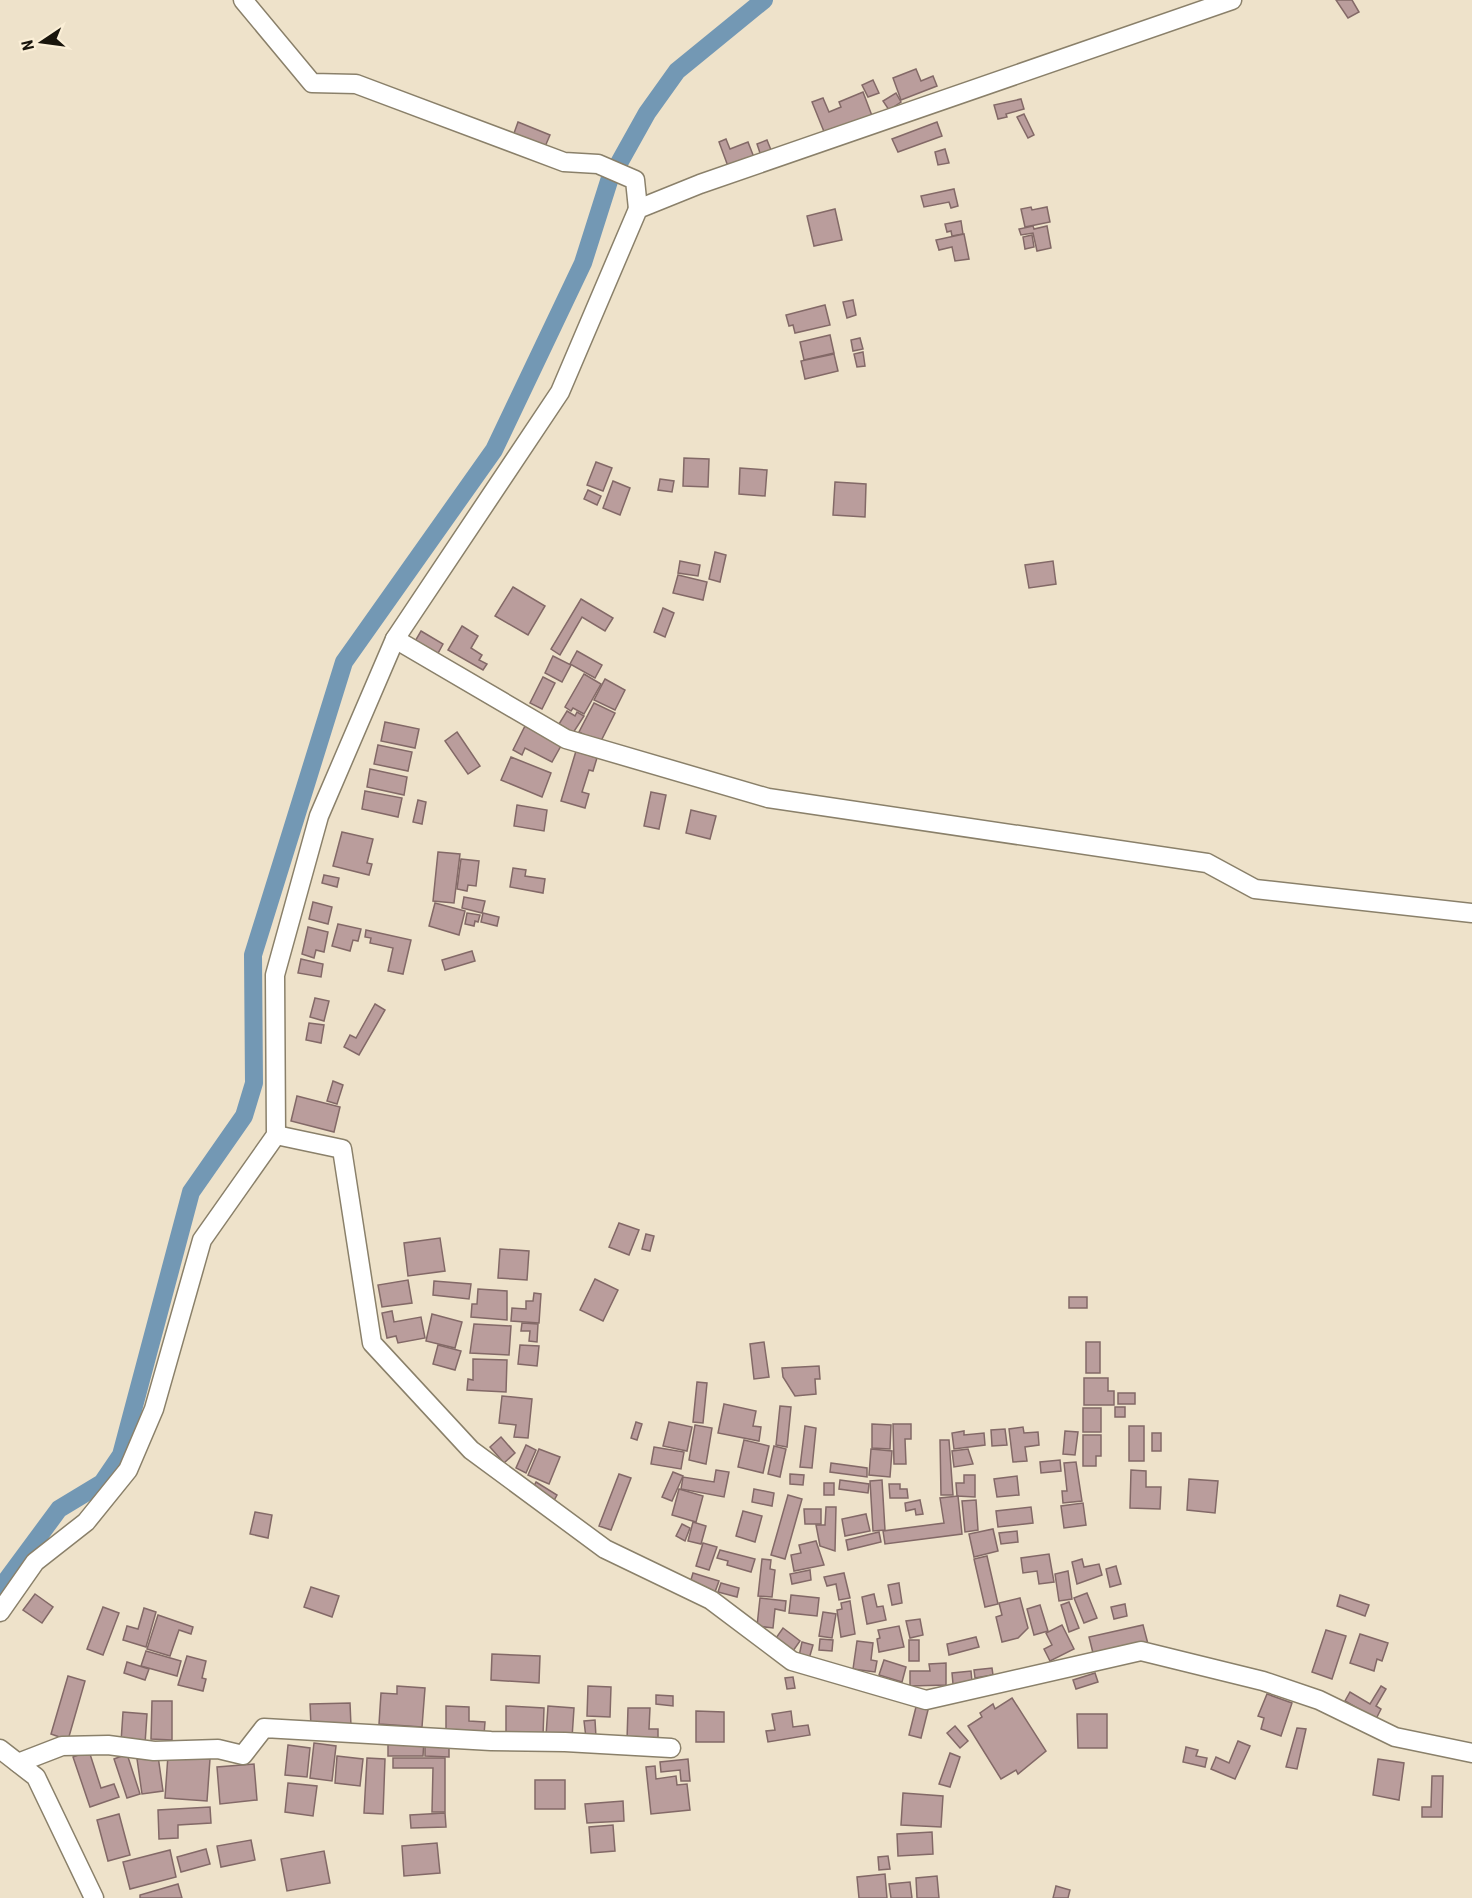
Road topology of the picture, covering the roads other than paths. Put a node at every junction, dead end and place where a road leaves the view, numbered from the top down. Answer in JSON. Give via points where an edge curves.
{"nodes":[{"id":1,"x":243,"y":0,"type":"edge"},
{"id":2,"x":1232,"y":0,"type":"edge"},
{"id":3,"x":639,"y":208,"type":"junction"},
{"id":4,"x":395,"y":639,"type":"junction"},
{"id":5,"x":1472,"y":913,"type":"edge"},
{"id":6,"x":276,"y":1135,"type":"junction"},
{"id":7,"x":0,"y":1612,"type":"edge"},
{"id":8,"x":671,"y":1748,"type":"dead end"},
{"id":9,"x":0,"y":1749,"type":"edge"},
{"id":10,"x":1472,"y":1754,"type":"edge"},
{"id":11,"x":18,"y":1763,"type":"junction"},
{"id":12,"x":94,"y":1898,"type":"edge"}],
"edges":[{"from":1,"to":3,"type":"street","via":[[312,83],[356,84],[564,162],[598,164],[635,180]]},
{"from":2,"to":3,"type":"street"},
{"from":3,"to":4,"type":"street","via":[[560,392]]},
{"from":4,"to":5,"type":"street","via":[[566,739],[768,798],[1207,863],[1254,889]]},
{"from":4,"to":6,"type":"street","via":[[319,816],[275,975]]},
{"from":6,"to":7,"type":"street","via":[[202,1240],[154,1409],[128,1470],[86,1522],[35,1562]]},
{"from":6,"to":10,"type":"street","via":[[342,1149],[372,1343],[471,1450],[605,1549],[711,1600],[792,1661],[926,1700],[1141,1651],[1263,1681],[1319,1700],[1395,1737]]},
{"from":8,"to":11,"type":"street","via":[[264,1728],[243,1755],[218,1749],[154,1751],[108,1745],[63,1746]]},
{"from":9,"to":11,"type":"street"},
{"from":11,"to":12,"type":"street","via":[[36,1777]]}]}
